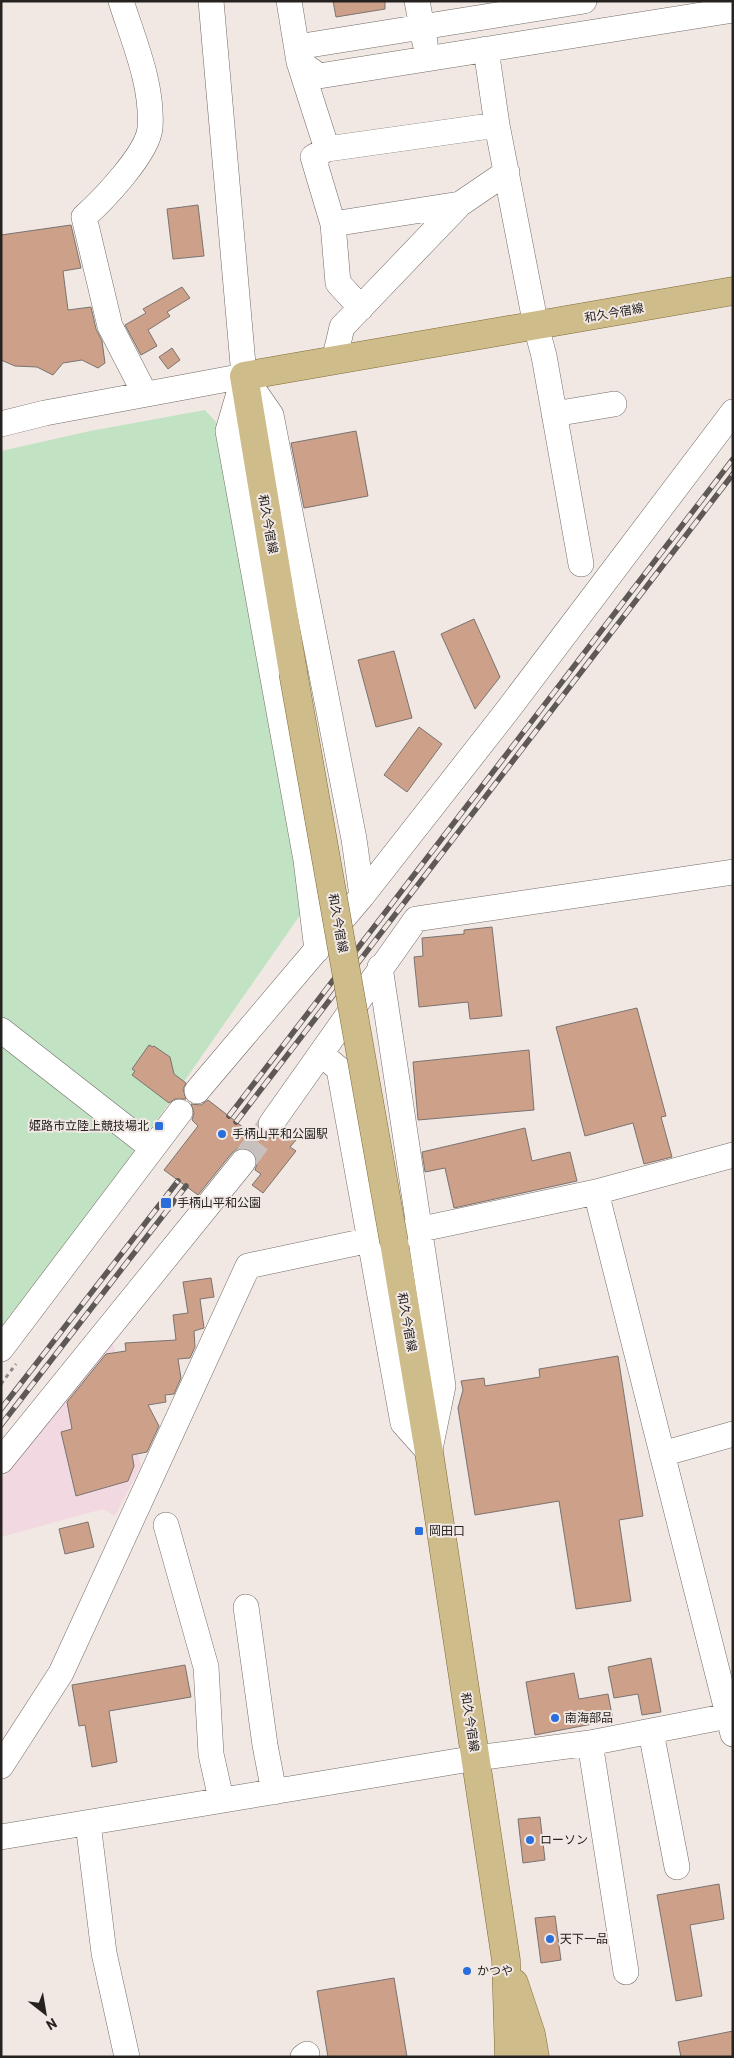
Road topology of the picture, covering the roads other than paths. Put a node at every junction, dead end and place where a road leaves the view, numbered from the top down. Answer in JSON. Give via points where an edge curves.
{"nodes":[{"id":1,"x":121,"y":1,"type":"edge"},
{"id":2,"x":211,"y":1,"type":"edge"},
{"id":3,"x":289,"y":1,"type":"edge"},
{"id":4,"x":418,"y":1,"type":"edge"},
{"id":5,"x":584,"y":1,"type":"edge"},
{"id":6,"x":733,"y":10,"type":"edge"},
{"id":7,"x":422,"y":27,"type":"junction"},
{"id":8,"x":486,"y":49,"type":"junction"},
{"id":9,"x":298,"y":54,"type":"junction"},
{"id":10,"x":428,"y":58,"type":"junction"},
{"id":11,"x":497,"y":125,"type":"junction"},
{"id":12,"x":327,"y":149,"type":"junction"},
{"id":13,"x":507,"y":172,"type":"junction"},
{"id":14,"x":460,"y":204,"type":"junction"},
{"id":15,"x":333,"y":224,"type":"junction"},
{"id":16,"x":733,"y":291,"type":"edge"},
{"id":17,"x":361,"y":308,"type":"junction"},
{"id":18,"x":536,"y":326,"type":"junction"},
{"id":19,"x":334,"y":360,"type":"junction"},
{"id":20,"x":244,"y":376,"type":"junction"},
{"id":21,"x":145,"y":394,"type":"junction"},
{"id":22,"x":614,"y":404,"type":"dead end"},
{"id":23,"x":733,"y":412,"type":"edge"},
{"id":24,"x":554,"y":414,"type":"junction"},
{"id":25,"x":1,"y":424,"type":"edge"},
{"id":26,"x":581,"y":564,"type":"dead end"},
{"id":27,"x":733,"y":872,"type":"edge"},
{"id":28,"x":362,"y":896,"type":"junction"},
{"id":29,"x":316,"y":950,"type":"junction"},
{"id":30,"x":380,"y":967,"type":"junction"},
{"id":31,"x":1,"y":1030,"type":"edge"},
{"id":32,"x":321,"y":1054,"type":"junction"},
{"id":33,"x":197,"y":1091,"type":"dead end"},
{"id":34,"x":180,"y":1112,"type":"dead end"},
{"id":35,"x":272,"y":1124,"type":"tunnel mouth"},
{"id":36,"x":148,"y":1145,"type":"junction"},
{"id":37,"x":733,"y":1155,"type":"edge"},
{"id":38,"x":244,"y":1162,"type":"tunnel mouth"},
{"id":39,"x":596,"y":1192,"type":"junction"},
{"id":40,"x":419,"y":1230,"type":"junction"},
{"id":41,"x":382,"y":1240,"type":"junction"},
{"id":42,"x":1,"y":1349,"type":"edge"},
{"id":43,"x":733,"y":1434,"type":"edge"},
{"id":44,"x":429,"y":1452,"type":"junction"},
{"id":45,"x":662,"y":1454,"type":"junction"},
{"id":46,"x":1,"y":1461,"type":"edge"},
{"id":47,"x":166,"y":1525,"type":"dead end"},
{"id":48,"x":246,"y":1607,"type":"dead end"},
{"id":49,"x":731,"y":1722,"type":"edge"},
{"id":50,"x":651,"y":1732,"type":"junction"},
{"id":51,"x":590,"y":1743,"type":"junction"},
{"id":52,"x":476,"y":1758,"type":"junction"},
{"id":53,"x":1,"y":1766,"type":"edge"},
{"id":54,"x":274,"y":1792,"type":"junction"},
{"id":55,"x":221,"y":1799,"type":"junction"},
{"id":56,"x":88,"y":1823,"type":"junction"},
{"id":57,"x":1,"y":1837,"type":"edge"},
{"id":58,"x":677,"y":1867,"type":"dead end"},
{"id":59,"x":506,"y":1960,"type":"junction"},
{"id":60,"x":626,"y":1972,"type":"dead end"},
{"id":61,"x":127,"y":2057,"type":"edge"},
{"id":62,"x":509,"y":2057,"type":"edge"},
{"id":63,"x":535,"y":2057,"type":"edge"}],
"edges":[{"from":1,"to":21,"type":"street","via":[[146,80],[150,130],[126,172],[84,217],[110,326]]},
{"from":2,"to":20,"type":"street"},
{"from":3,"to":9,"type":"street"},
{"from":4,"to":7,"type":"street"},
{"from":5,"to":7,"type":"street"},
{"from":6,"to":8,"type":"street"},
{"from":7,"to":9,"type":"street"},
{"from":7,"to":10,"type":"street"},
{"from":8,"to":10,"type":"street"},
{"from":8,"to":11,"type":"street"},
{"from":9,"to":10,"type":"street","via":[[318,76]]},
{"from":9,"to":12,"type":"street"},
{"from":11,"to":12,"type":"street"},
{"from":11,"to":13,"type":"street"},
{"from":12,"to":15,"type":"street","via":[[313,157]]},
{"from":13,"to":14,"type":"street"},
{"from":13,"to":18,"type":"street"},
{"from":14,"to":15,"type":"street"},
{"from":14,"to":17,"type":"street"},
{"from":15,"to":17,"type":"street","via":[[338,283]]},
{"from":16,"to":18,"type":"main road","name":"和久今宿線"},
{"from":17,"to":19,"type":"street","via":[[342,327]]},
{"from":18,"to":19,"type":"main road","name":"和久今宿線"},
{"from":18,"to":24,"type":"street"},
{"from":19,"to":20,"type":"main road","name":"和久今宿線"},
{"from":20,"to":21,"type":"street"},
{"from":20,"to":28,"type":"street","via":[[270,415],[354,839]]},
{"from":20,"to":29,"type":"street","via":[[228,431],[306,860]]},
{"from":20,"to":41,"type":"main road","name":"和久今宿線","bridge":true},
{"from":21,"to":25,"type":"street"},
{"from":22,"to":24,"type":"street"},
{"from":23,"to":28,"type":"street","via":[[507,711]]},
{"from":24,"to":26,"type":"street"},
{"from":27,"to":30,"type":"street","via":[[416,919]]},
{"from":28,"to":29,"type":"street"},
{"from":29,"to":33,"type":"street"},
{"from":30,"to":32,"type":"street"},
{"from":30,"to":40,"type":"street"},
{"from":31,"to":36,"type":"street"},
{"from":32,"to":35,"type":"street"},
{"from":32,"to":41,"type":"street","via":[[338,1069]]},
{"from":34,"to":36,"type":"street"},
{"from":36,"to":42,"type":"street"},
{"from":37,"to":39,"type":"street"},
{"from":38,"to":46,"type":"street"},
{"from":39,"to":40,"type":"street"},
{"from":39,"to":45,"type":"street"},
{"from":40,"to":41,"type":"street"},
{"from":40,"to":44,"type":"street","via":[[442,1386]]},
{"from":41,"to":44,"type":"main road","name":"和久今宿線"},
{"from":41,"to":53,"type":"street","via":[[248,1266],[61,1673]]},
{"from":43,"to":45,"type":"street"},
{"from":44,"to":52,"type":"main road","name":"和久今宿線"},
{"from":45,"to":49,"type":"street"},
{"from":47,"to":55,"type":"street","via":[[206,1667],[211,1754]]},
{"from":48,"to":54,"type":"street","via":[[264,1745]]},
{"from":49,"to":50,"type":"street"},
{"from":50,"to":51,"type":"street"},
{"from":50,"to":58,"type":"street"},
{"from":51,"to":52,"type":"street"},
{"from":51,"to":60,"type":"street"},
{"from":52,"to":54,"type":"street"},
{"from":52,"to":59,"type":"main road","name":"和久今宿線"},
{"from":54,"to":55,"type":"street"},
{"from":55,"to":56,"type":"street"},
{"from":56,"to":57,"type":"street"},
{"from":56,"to":61,"type":"street","via":[[104,1953]]},
{"from":59,"to":62,"type":"main road","name":"和久今宿線"},
{"from":59,"to":63,"type":"main road","name":"和久今宿線","via":[[531,2034]]}]}
